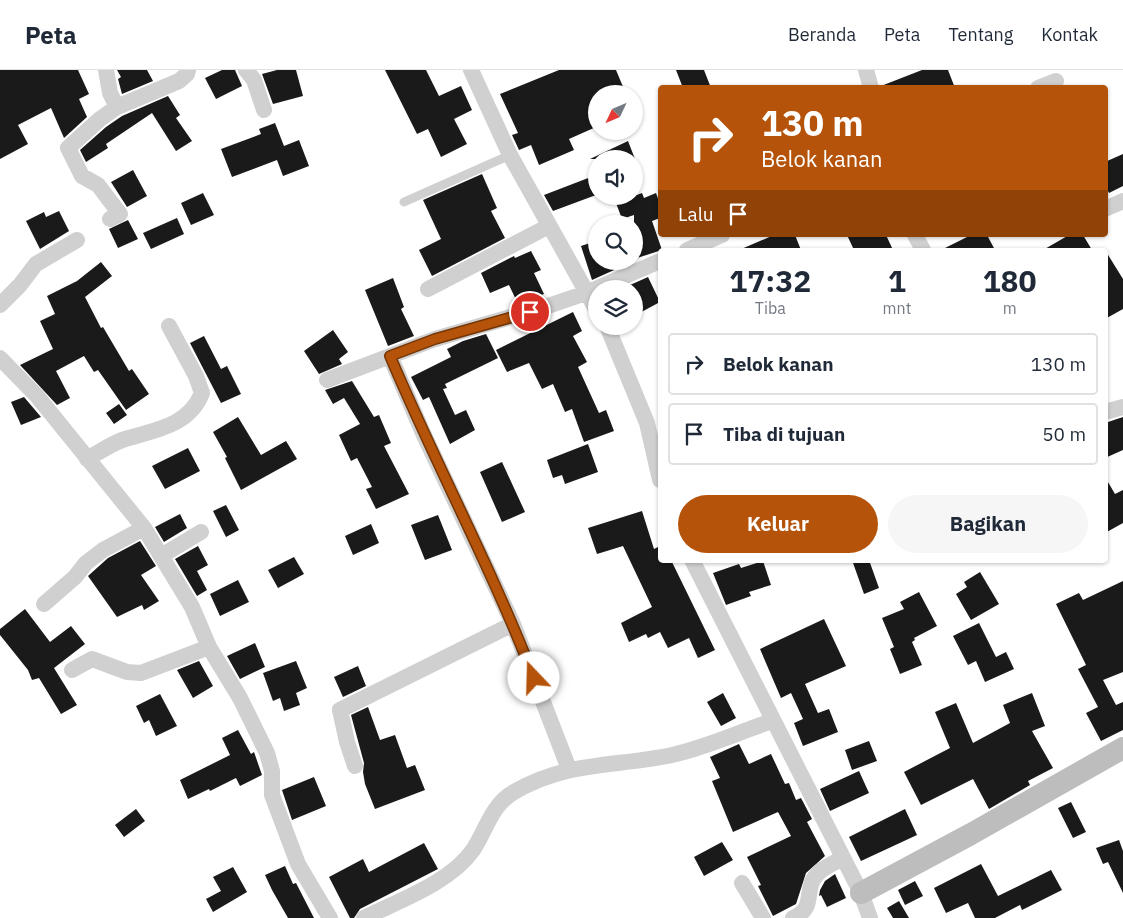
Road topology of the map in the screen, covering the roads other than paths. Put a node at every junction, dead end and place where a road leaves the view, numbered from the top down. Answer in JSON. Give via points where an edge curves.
{"nodes":[{"id":1,"x":106,"y":70,"type":"edge"},
{"id":2,"x":188,"y":70,"type":"edge"},
{"id":3,"x":246,"y":70,"type":"edge"},
{"id":4,"x":471,"y":70,"type":"edge"},
{"id":5,"x":866,"y":70,"type":"edge"},
{"id":6,"x":1056,"y":81,"type":"dead end"},
{"id":7,"x":870,"y":85,"type":"edge"},
{"id":8,"x":1046,"y":85,"type":"edge"},
{"id":9,"x":117,"y":107,"type":"junction"},
{"id":10,"x":264,"y":110,"type":"dead end"},
{"id":11,"x":510,"y":156,"type":"junction"},
{"id":12,"x":1123,"y":200,"type":"edge"},
{"id":13,"x":404,"y":202,"type":"dead end"},
{"id":14,"x":1108,"y":208,"type":"edge"},
{"id":15,"x":110,"y":219,"type":"dead end"},
{"id":16,"x":549,"y":226,"type":"junction"},
{"id":17,"x":717,"y":237,"type":"edge"},
{"id":18,"x":77,"y":240,"type":"dead end"},
{"id":19,"x":692,"y":248,"type":"edge"},
{"id":20,"x":658,"y":263,"type":"edge"},
{"id":21,"x":428,"y":289,"type":"dead end"},
{"id":22,"x":586,"y":293,"type":"junction"},
{"id":23,"x":588,"y":296,"type":"edge"},
{"id":24,"x":0,"y":305,"type":"edge"},
{"id":25,"x":169,"y":326,"type":"dead end"},
{"id":26,"x":611,"y":335,"type":"edge"},
{"id":27,"x":390,"y":356,"type":"junction"},
{"id":28,"x":0,"y":358,"type":"edge"},
{"id":29,"x":327,"y":380,"type":"dead end"},
{"id":30,"x":1123,"y":407,"type":"edge"},
{"id":31,"x":1108,"y":411,"type":"edge"},
{"id":32,"x":87,"y":459,"type":"junction"},
{"id":33,"x":658,"y":471,"type":"edge"},
{"id":34,"x":144,"y":528,"type":"junction"},
{"id":35,"x":201,"y":532,"type":"dead end"},
{"id":36,"x":161,"y":556,"type":"junction"},
{"id":37,"x":700,"y":563,"type":"edge"},
{"id":38,"x":44,"y":604,"type":"dead end"},
{"id":39,"x":513,"y":624,"type":"junction"},
{"id":40,"x":209,"y":647,"type":"junction"},
{"id":41,"x":72,"y":670,"type":"dead end"},
{"id":42,"x":772,"y":721,"type":"junction"},
{"id":43,"x":1123,"y":748,"type":"edge"},
{"id":44,"x":355,"y":766,"type":"dead end"},
{"id":45,"x":569,"y":769,"type":"junction"},
{"id":46,"x":842,"y":858,"type":"junction"},
{"id":47,"x":742,"y":883,"type":"dead end"},
{"id":48,"x":861,"y":893,"type":"junction"},
{"id":49,"x":330,"y":918,"type":"edge"},
{"id":50,"x":364,"y":918,"type":"edge"},
{"id":51,"x":763,"y":918,"type":"edge"},
{"id":52,"x":793,"y":918,"type":"edge"},
{"id":53,"x":870,"y":918,"type":"edge"}],
"edges":[{"from":1,"to":9,"type":"street","via":[[110,93]]},
{"from":2,"to":9,"type":"street","via":[[179,81]]},
{"from":3,"to":10,"type":"street","via":[[254,80]]},
{"from":4,"to":11,"type":"street"},
{"from":5,"to":7,"type":"street"},
{"from":6,"to":8,"type":"street"},
{"from":9,"to":15,"type":"street","via":[[68,148],[82,176],[98,185],[120,214]]},
{"from":11,"to":13,"type":"lane"},
{"from":11,"to":16,"type":"street"},
{"from":12,"to":14,"type":"street"},
{"from":16,"to":21,"type":"street"},
{"from":16,"to":22,"type":"street"},
{"from":17,"to":19,"type":"street"},
{"from":18,"to":24,"type":"street","via":[[36,264]]},
{"from":20,"to":22,"type":"street"},
{"from":22,"to":23,"type":"street"},
{"from":22,"to":27,"type":"street"},
{"from":25,"to":32,"type":"street","via":[[196,376],[202,394],[200,400],[178,422],[123,440]]},
{"from":26,"to":33,"type":"street","via":[[647,423]]},
{"from":27,"to":29,"type":"street"},
{"from":27,"to":39,"type":"street"},
{"from":28,"to":32,"type":"street","via":[[37,396]]},
{"from":30,"to":31,"type":"street"},
{"from":32,"to":34,"type":"street"},
{"from":34,"to":36,"type":"street"},
{"from":34,"to":38,"type":"street","via":[[103,550]]},
{"from":35,"to":36,"type":"street"},
{"from":36,"to":40,"type":"street","via":[[192,607]]},
{"from":37,"to":42,"type":"street"},
{"from":39,"to":44,"type":"street","via":[[340,710]]},
{"from":39,"to":45,"type":"street"},
{"from":40,"to":41,"type":"street","via":[[141,672],[127,672],[92,660]]},
{"from":40,"to":49,"type":"street","via":[[240,698],[267,753],[272,771],[272,795],[294,855]]},
{"from":42,"to":45,"type":"street","via":[[672,755]]},
{"from":42,"to":46,"type":"street"},
{"from":43,"to":48,"type":"street"},
{"from":45,"to":50,"type":"street","via":[[512,793],[489,816],[472,851],[455,867],[434,883]]},
{"from":46,"to":48,"type":"street"},
{"from":46,"to":52,"type":"street","via":[[815,878],[809,904]]},
{"from":47,"to":51,"type":"street"},
{"from":48,"to":53,"type":"street"}]}
